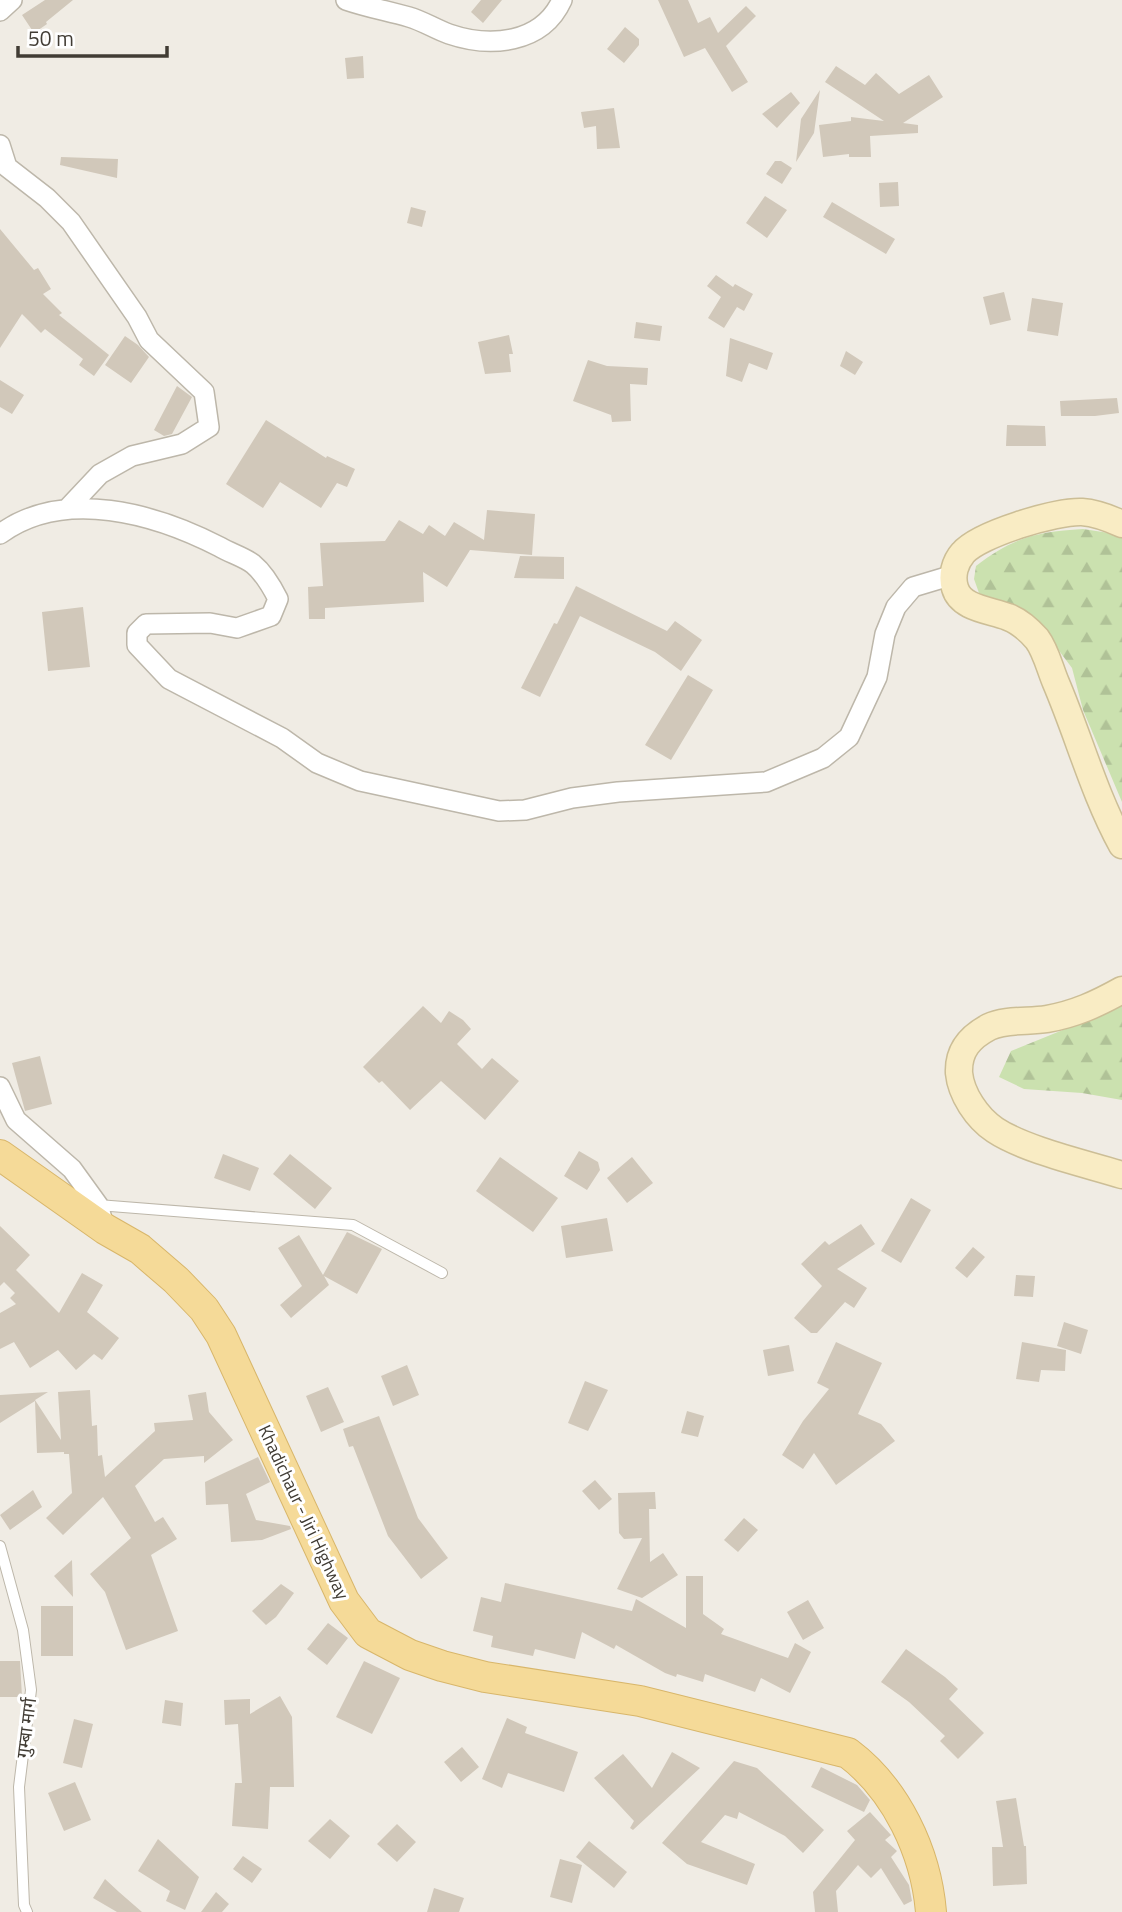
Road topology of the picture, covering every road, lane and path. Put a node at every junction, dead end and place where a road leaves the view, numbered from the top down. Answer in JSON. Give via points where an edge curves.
{"nodes":[{"id":1,"x":12,"y":0,"type":"edge"},
{"id":2,"x":346,"y":0,"type":"edge"},
{"id":3,"x":562,"y":0,"type":"edge"},
{"id":4,"x":0,"y":11,"type":"edge"},
{"id":5,"x":0,"y":145,"type":"edge"},
{"id":6,"x":68,"y":508,"type":"junction"},
{"id":7,"x":1122,"y":524,"type":"edge"},
{"id":8,"x":0,"y":534,"type":"edge"},
{"id":9,"x":953,"y":575,"type":"junction"},
{"id":10,"x":1122,"y":845,"type":"edge"},
{"id":11,"x":1122,"y":990,"type":"edge"},
{"id":12,"x":0,"y":1087,"type":"edge"},
{"id":13,"x":0,"y":1155,"type":"edge"},
{"id":14,"x":1122,"y":1175,"type":"edge"},
{"id":15,"x":102,"y":1217,"type":"junction"},
{"id":16,"x":442,"y":1273,"type":"dead end"},
{"id":17,"x":0,"y":1546,"type":"edge"},
{"id":18,"x":27,"y":1912,"type":"edge"},
{"id":19,"x":931,"y":1912,"type":"edge"}],
"edges":[{"from":1,"to":4,"type":"street"},
{"from":2,"to":3,"type":"street","via":[[411,18],[447,34],[500,43],[531,35],[557,11]]},
{"from":5,"to":6,"type":"street","via":[[8,167],[71,222],[149,340],[204,392],[209,428],[182,444],[132,456],[100,474]]},
{"from":6,"to":8,"type":"street","via":[[10,526]]},
{"from":6,"to":9,"type":"street","via":[[135,515],[191,532],[254,565],[268,581],[278,599],[271,616],[237,628],[210,623],[146,624],[137,633],[137,645],[169,679],[282,738],[317,763],[360,781],[499,811],[618,792],[766,782],[823,758],[849,737],[877,677],[884,634],[896,607],[913,587]]},
{"from":7,"to":9,"type":"main road","via":[[1080,512],[1044,517],[974,544],[957,561]]},
{"from":9,"to":10,"type":"main road","via":[[962,600],[1009,617],[1039,642],[1104,813]]},
{"from":11,"to":14,"type":"main road","via":[[1082,1011],[993,1025],[973,1036],[961,1052],[959,1070],[970,1104],[995,1130]]},
{"from":12,"to":15,"type":"street","via":[[16,1120],[72,1169]]},
{"from":13,"to":15,"type":"main road","name":"Khadichaur - Jiri Highway"},
{"from":15,"to":16,"type":"lane","via":[[353,1224]]},
{"from":15,"to":19,"type":"main road","name":"Khadichaur - Jiri Highway","via":[[176,1280],[221,1335],[344,1601],[368,1633],[410,1654],[485,1677],[640,1701],[848,1753],[867,1767],[901,1812],[920,1861]]},
{"from":17,"to":18,"type":"lane","name":"गुम्बा मार्ग","via":[[23,1630],[31,1690],[19,1787]]}]}
